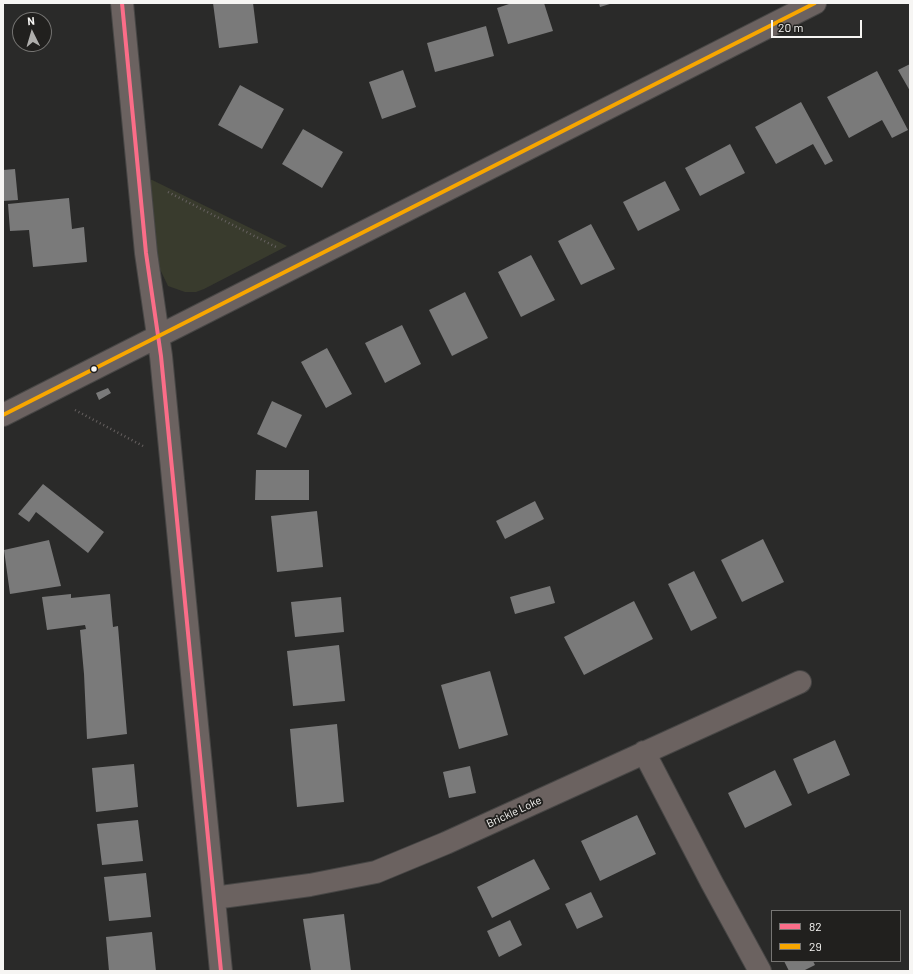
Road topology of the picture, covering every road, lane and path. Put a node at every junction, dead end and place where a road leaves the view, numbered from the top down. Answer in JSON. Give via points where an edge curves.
{"nodes":[{"id":1,"x":122,"y":3,"type":"edge"},
{"id":2,"x":815,"y":3,"type":"edge"},
{"id":3,"x":139,"y":177,"type":"junction"},
{"id":4,"x":305,"y":261,"type":"junction"},
{"id":5,"x":158,"y":336,"type":"junction"},
{"id":6,"x":44,"y":394,"type":"junction"},
{"id":7,"x":3,"y":415,"type":"edge"},
{"id":8,"x":171,"y":461,"type":"junction"},
{"id":9,"x":800,"y":682,"type":"dead end"},
{"id":10,"x":644,"y":752,"type":"junction"},
{"id":11,"x":214,"y":898,"type":"junction"},
{"id":12,"x":221,"y":971,"type":"edge"},
{"id":13,"x":760,"y":971,"type":"edge"}],
"edges":[{"from":1,"to":3,"type":"street"},
{"from":2,"to":4,"type":"street"},
{"from":3,"to":4,"type":"path"},
{"from":3,"to":5,"type":"street","via":[[146,253]]},
{"from":4,"to":5,"type":"street"},
{"from":5,"to":6,"type":"street"},
{"from":5,"to":8,"type":"street"},
{"from":6,"to":7,"type":"street"},
{"from":6,"to":8,"type":"path"},
{"from":8,"to":11,"type":"street"},
{"from":9,"to":10,"type":"street","name":"Brickle Loke"},
{"from":10,"to":11,"type":"street","name":"Brickle Loke","via":[[446,843],[376,872],[310,885]]},
{"from":10,"to":13,"type":"street"},
{"from":11,"to":12,"type":"street"}]}
